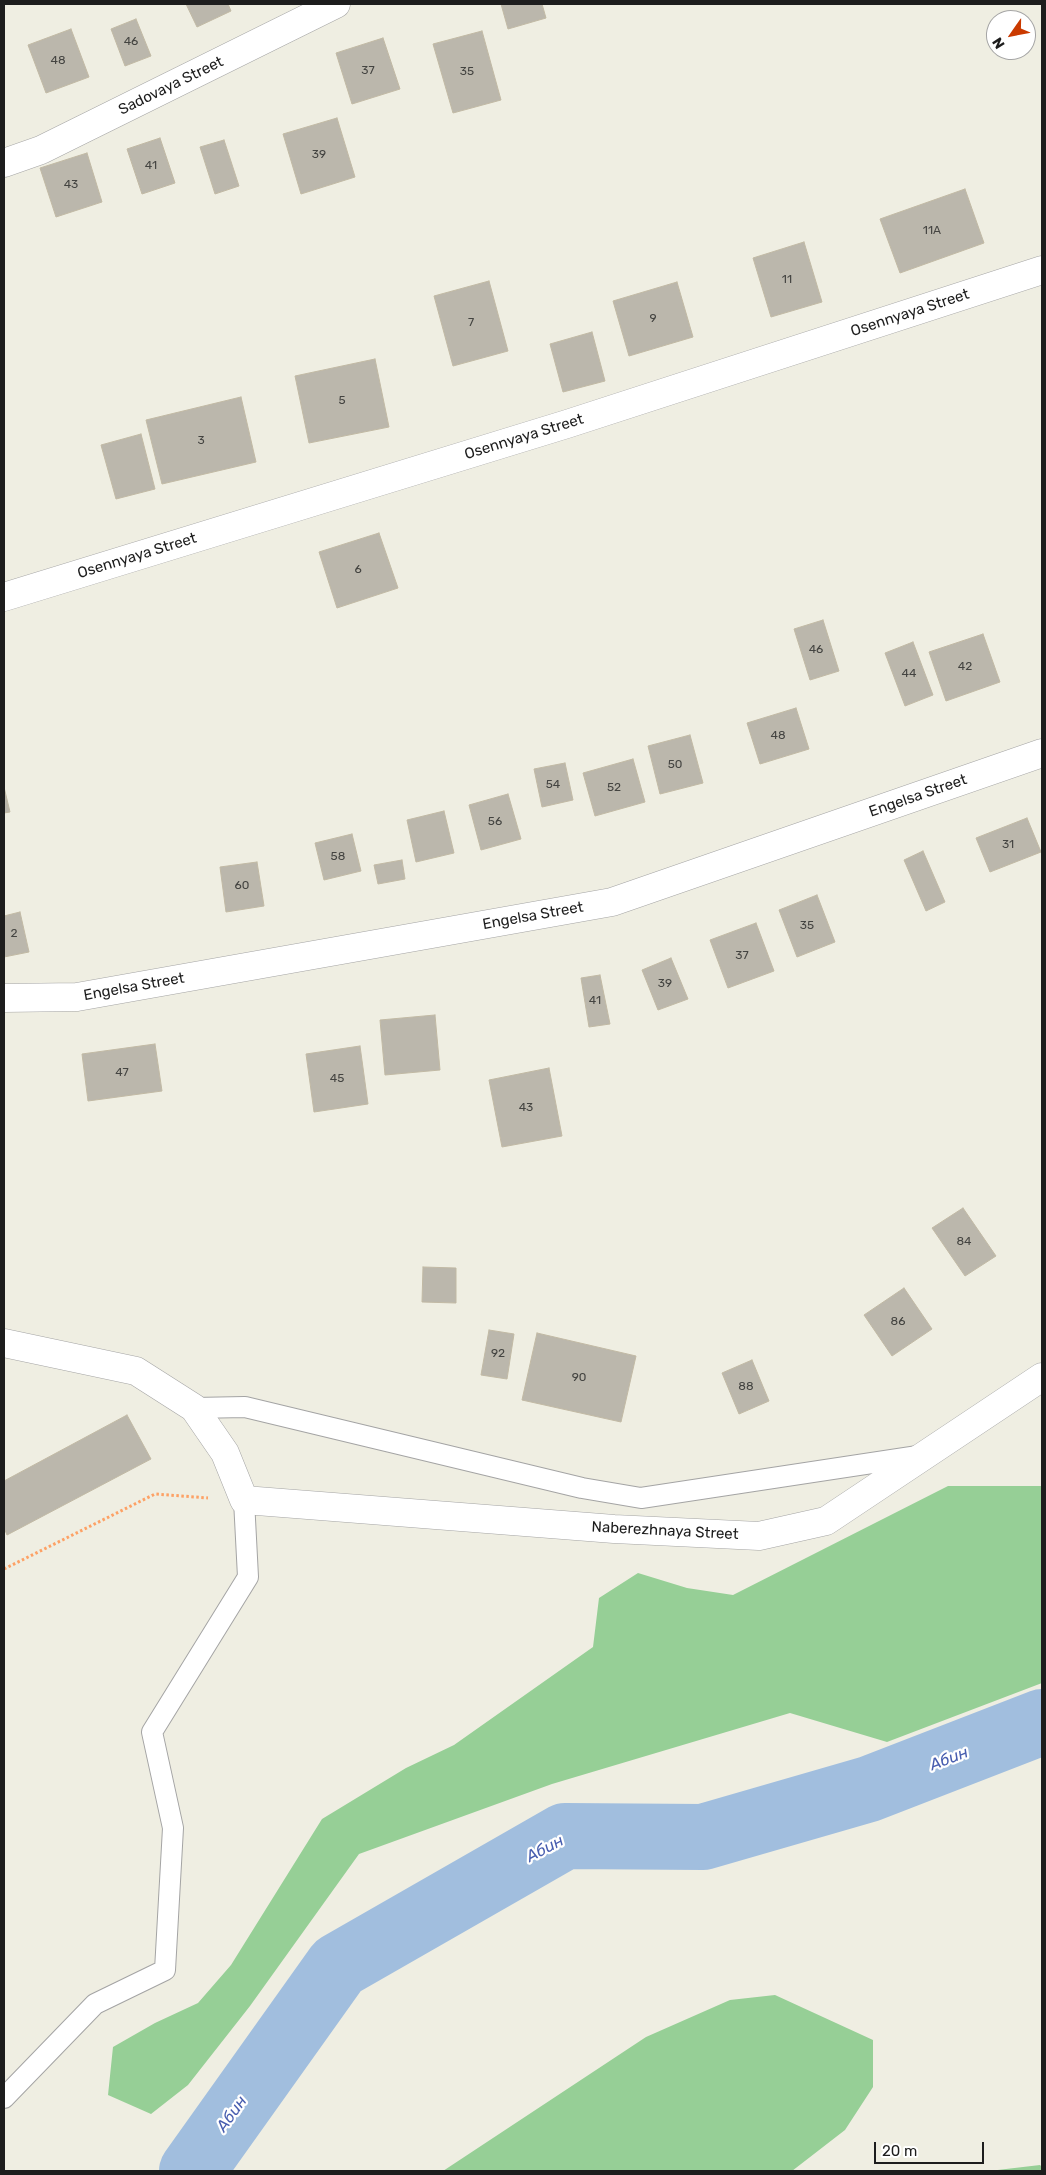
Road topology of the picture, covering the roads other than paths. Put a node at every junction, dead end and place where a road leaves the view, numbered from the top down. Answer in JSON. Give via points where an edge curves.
{"nodes":[{"id":1,"x":336,"y":4,"type":"edge"},
{"id":2,"x":4,"y":163,"type":"edge"},
{"id":3,"x":1042,"y":270,"type":"edge"},
{"id":4,"x":4,"y":597,"type":"edge"},
{"id":5,"x":1042,"y":753,"type":"edge"},
{"id":6,"x":4,"y":998,"type":"edge"},
{"id":7,"x":4,"y":1343,"type":"edge"},
{"id":8,"x":1042,"y":1377,"type":"edge"},
{"id":9,"x":194,"y":1408,"type":"junction"},
{"id":10,"x":925,"y":1455,"type":"junction"},
{"id":11,"x":244,"y":1500,"type":"junction"},
{"id":12,"x":4,"y":2098,"type":"edge"}],
"edges":[{"from":1,"to":2,"type":"street","name":"Sadovaya Street","via":[[41,150]]},
{"from":3,"to":4,"type":"street","name":"Osennyaya Street","via":[[558,426]]},
{"from":5,"to":6,"type":"street","name":"Engelsa Street","via":[[612,902],[77,997]]},
{"from":7,"to":9,"type":"street","via":[[136,1371]]},
{"from":8,"to":10,"type":"street","name":"Naberezhnaya Street"},
{"from":9,"to":10,"type":"lane","via":[[245,1407],[582,1488],[641,1498]]},
{"from":9,"to":11,"type":"street","via":[[225,1453]]},
{"from":10,"to":11,"type":"street","name":"Naberezhnaya Street","via":[[826,1521],[759,1536],[614,1529]]},
{"from":11,"to":12,"type":"lane","via":[[248,1577],[152,1732],[173,1828],[165,1970],[95,2004]]}]}
